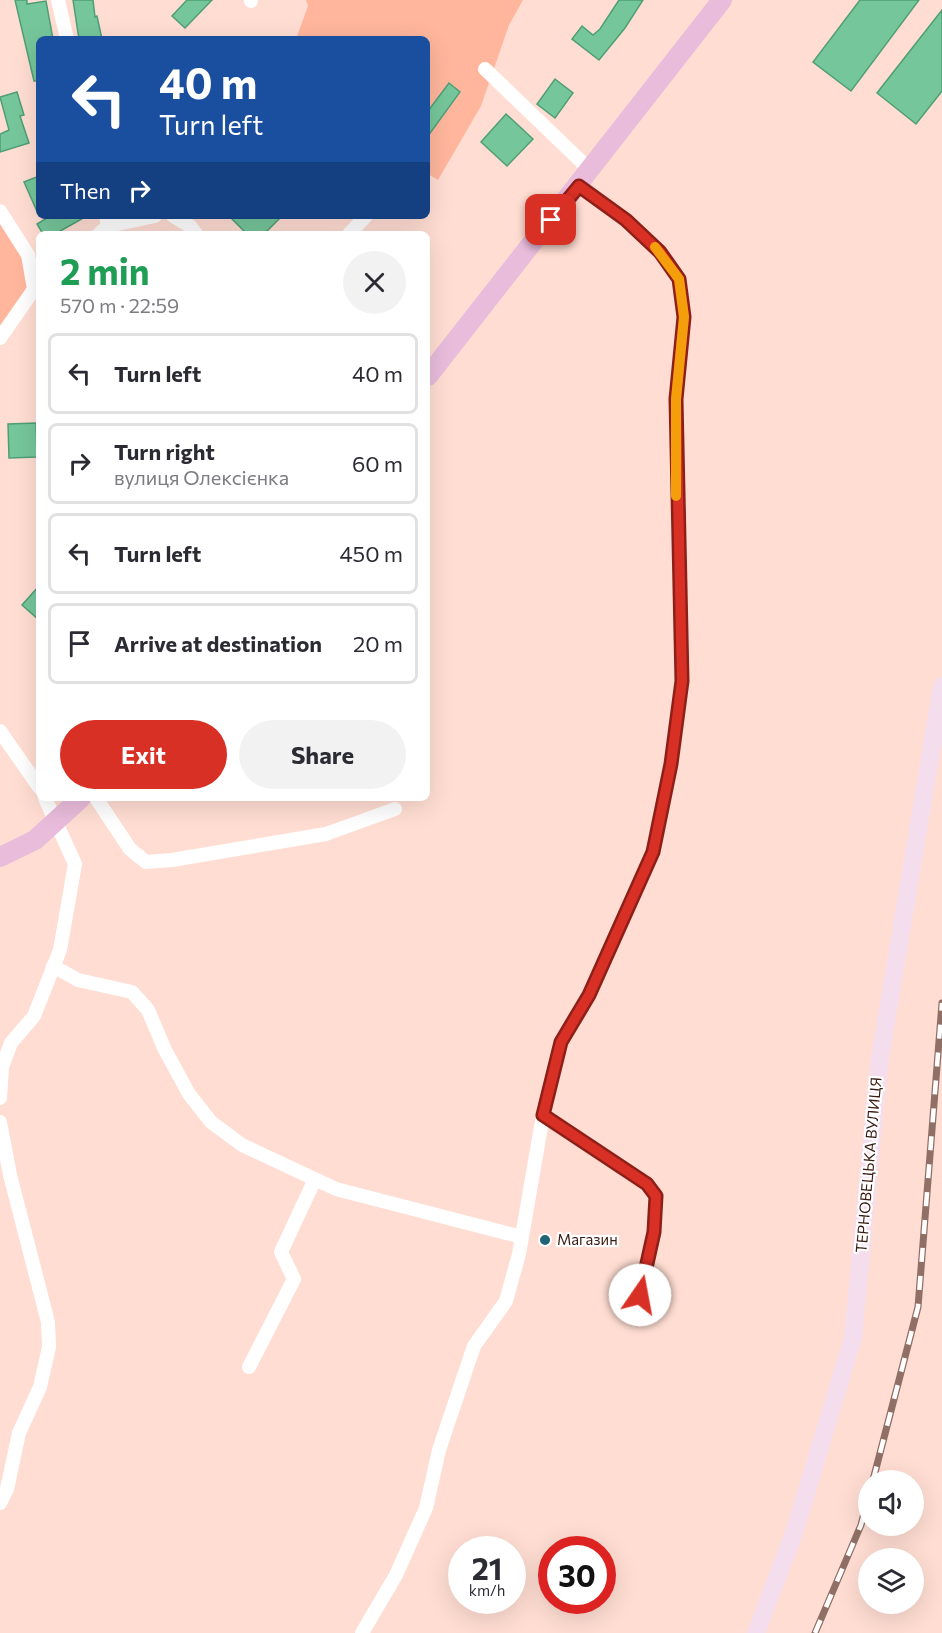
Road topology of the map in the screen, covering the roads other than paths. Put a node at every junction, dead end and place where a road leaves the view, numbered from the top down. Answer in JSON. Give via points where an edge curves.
{"nodes":[{"id":1,"x":58,"y":0,"type":"edge"},
{"id":2,"x":722,"y":0,"type":"edge"},
{"id":3,"x":66,"y":36,"type":"edge"},
{"id":4,"x":485,"y":69,"type":"dead end"},
{"id":5,"x":590,"y":170,"type":"junction"},
{"id":6,"x":579,"y":186,"type":"junction"},
{"id":7,"x":0,"y":212,"type":"edge"},
{"id":8,"x":138,"y":219,"type":"edge"},
{"id":9,"x":178,"y":219,"type":"edge"},
{"id":10,"x":363,"y":219,"type":"edge"},
{"id":11,"x":104,"y":225,"type":"edge"},
{"id":12,"x":194,"y":231,"type":"edge"},
{"id":13,"x":352,"y":231,"type":"edge"},
{"id":14,"x":36,"y":283,"type":"edge"},
{"id":15,"x":36,"y":287,"type":"edge"},
{"id":16,"x":0,"y":338,"type":"edge"},
{"id":17,"x":430,"y":373,"type":"edge"},
{"id":18,"x":942,"y":686,"type":"edge"},
{"id":19,"x":0,"y":731,"type":"edge"},
{"id":20,"x":36,"y":783,"type":"edge"},
{"id":21,"x":46,"y":801,"type":"edge"},
{"id":22,"x":78,"y":801,"type":"edge"},
{"id":23,"x":98,"y":801,"type":"edge"},
{"id":24,"x":395,"y":809,"type":"dead end"},
{"id":25,"x":56,"y":820,"type":"junction"},
{"id":26,"x":0,"y":857,"type":"edge"},
{"id":27,"x":53,"y":966,"type":"junction"},
{"id":28,"x":0,"y":1098,"type":"edge"},
{"id":29,"x":543,"y":1115,"type":"junction"},
{"id":30,"x":0,"y":1122,"type":"edge"},
{"id":31,"x":315,"y":1179,"type":"junction"},
{"id":32,"x":522,"y":1237,"type":"junction"},
{"id":33,"x":635,"y":1316,"type":"dead end"},
{"id":34,"x":249,"y":1367,"type":"dead end"},
{"id":35,"x":0,"y":1503,"type":"edge"},
{"id":36,"x":362,"y":1633,"type":"edge"},
{"id":37,"x":756,"y":1633,"type":"edge"}],
"edges":[{"from":1,"to":3,"type":"street"},
{"from":2,"to":5,"type":"main road"},
{"from":4,"to":5,"type":"street"},
{"from":5,"to":6,"type":"main road"},
{"from":6,"to":17,"type":"main road"},
{"from":6,"to":29,"type":"street","via":[[626,220],[660,252],[679,279],[684,317],[676,399],[682,681],[671,764],[653,852],[589,995],[561,1042]]},
{"from":7,"to":14,"type":"street","via":[[28,255]]},
{"from":8,"to":11,"type":"street"},
{"from":9,"to":12,"type":"street"},
{"from":10,"to":13,"type":"street"},
{"from":15,"to":16,"type":"street"},
{"from":18,"to":37,"type":"main road","name":"ТЕРНОВЕЦЬКА ВУЛИЦЯ","via":[[879,1064],[853,1338],[794,1533]]},
{"from":19,"to":20,"type":"street"},
{"from":21,"to":25,"type":"street"},
{"from":22,"to":25,"type":"main road"},
{"from":23,"to":24,"type":"street","via":[[130,849],[146,862],[326,834]]},
{"from":25,"to":26,"type":"main road","via":[[35,840]]},
{"from":25,"to":27,"type":"street","via":[[75,864],[60,950]]},
{"from":27,"to":28,"type":"street","via":[[34,1016],[11,1043],[2,1067]]},
{"from":27,"to":31,"type":"street","via":[[78,980],[132,992],[148,1010],[189,1094],[211,1122],[242,1145]]},
{"from":29,"to":32,"type":"street"},
{"from":29,"to":33,"type":"street","via":[[647,1184],[656,1196],[654,1232]]},
{"from":30,"to":35,"type":"street","via":[[48,1322],[49,1347],[40,1387],[19,1433],[7,1489]]},
{"from":31,"to":32,"type":"street","via":[[336,1189]]},
{"from":31,"to":34,"type":"street","via":[[281,1252],[294,1279]]},
{"from":32,"to":36,"type":"street","via":[[506,1301],[474,1346],[459,1385],[426,1508],[396,1575]]}]}
